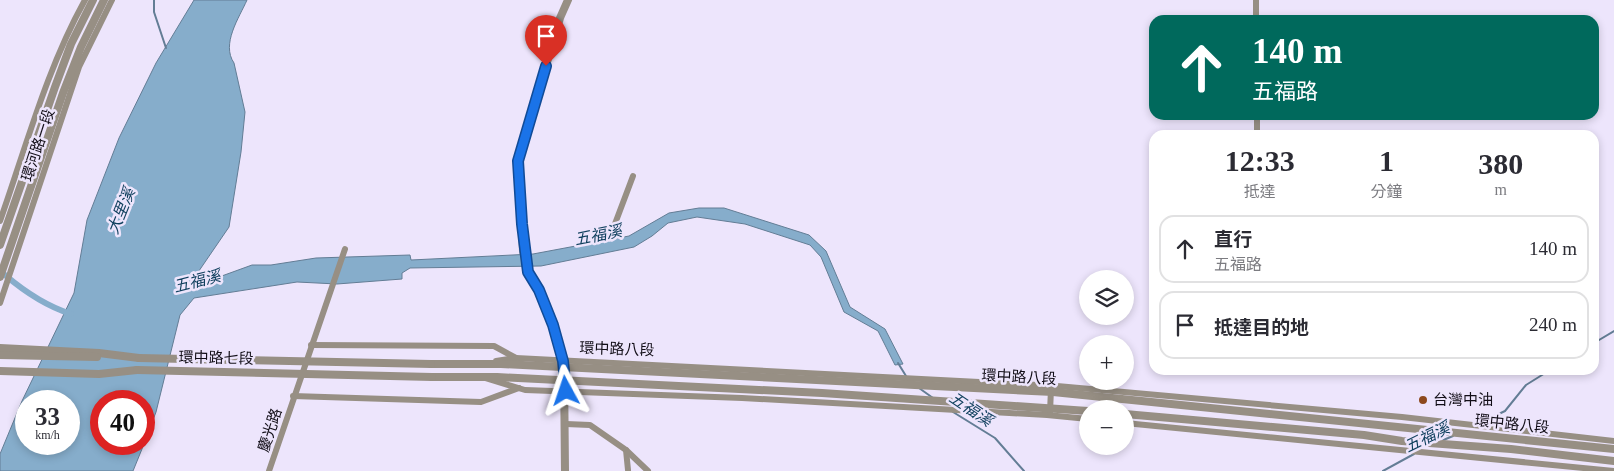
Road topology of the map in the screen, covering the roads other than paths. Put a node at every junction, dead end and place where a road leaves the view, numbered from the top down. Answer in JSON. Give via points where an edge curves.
{"nodes":[{"id":1,"x":85,"y":0,"type":"edge"},
{"id":2,"x":92,"y":0,"type":"edge"},
{"id":3,"x":104,"y":0,"type":"edge"},
{"id":4,"x":112,"y":0,"type":"edge"},
{"id":5,"x":568,"y":0,"type":"edge"},
{"id":6,"x":1256,"y":0,"type":"edge"},
{"id":7,"x":1256,"y":15,"type":"edge"},
{"id":8,"x":633,"y":176,"type":"dead end"},
{"id":9,"x":0,"y":221,"type":"edge"},
{"id":10,"x":610,"y":237,"type":"dead end"},
{"id":11,"x":0,"y":245,"type":"edge"},
{"id":12,"x":345,"y":250,"type":"dead end"},
{"id":13,"x":0,"y":277,"type":"edge"},
{"id":14,"x":0,"y":303,"type":"edge"},
{"id":15,"x":311,"y":344,"type":"junction"},
{"id":16,"x":0,"y":348,"type":"edge"},
{"id":17,"x":0,"y":355,"type":"edge"},
{"id":18,"x":139,"y":358,"type":"junction"},
{"id":19,"x":516,"y":358,"type":"junction"},
{"id":20,"x":431,"y":364,"type":"joint"},
{"id":21,"x":480,"y":364,"type":"junction"},
{"id":22,"x":563,"y":365,"type":"junction"},
{"id":23,"x":0,"y":366,"type":"edge"},
{"id":24,"x":137,"y":370,"type":"junction"},
{"id":25,"x":0,"y":371,"type":"edge"},
{"id":26,"x":432,"y":377,"type":"joint"},
{"id":27,"x":479,"y":377,"type":"junction"},
{"id":28,"x":565,"y":381,"type":"junction"},
{"id":29,"x":519,"y":388,"type":"junction"},
{"id":30,"x":1051,"y":389,"type":"junction"},
{"id":31,"x":566,"y":391,"type":"junction"},
{"id":32,"x":294,"y":396,"type":"junction"},
{"id":33,"x":937,"y":404,"type":"junction"},
{"id":34,"x":1050,"y":411,"type":"junction"},
{"id":35,"x":1079,"y":411,"type":"edge"},
{"id":36,"x":1134,"y":415,"type":"edge"},
{"id":37,"x":1079,"y":417,"type":"edge"},
{"id":38,"x":566,"y":424,"type":"junction"},
{"id":39,"x":1134,"y":424,"type":"edge"},
{"id":40,"x":1614,"y":440,"type":"edge"},
{"id":41,"x":1614,"y":449,"type":"edge"},
{"id":42,"x":626,"y":450,"type":"junction"},
{"id":43,"x":1614,"y":461,"type":"edge"},
{"id":44,"x":628,"y":470,"type":"dead end"},
{"id":45,"x":269,"y":471,"type":"edge"},
{"id":46,"x":566,"y":471,"type":"edge"},
{"id":47,"x":648,"y":471,"type":"edge"},
{"id":48,"x":1614,"y":471,"type":"edge"}],
"edges":[{"from":1,"to":9,"type":"street","name":"環河路一段","via":[[49,81]]},
{"from":2,"to":11,"type":"street","name":"環河路一段","via":[[55,87]]},
{"from":3,"to":13,"type":"street","name":"環河路一段","via":[[63,93]]},
{"from":4,"to":14,"type":"street","name":"環河路一段","via":[[80,67]]},
{"from":5,"to":22,"type":"street","via":[[518,161],[523,251],[528,272],[553,325]]},
{"from":6,"to":7,"type":"street"},
{"from":8,"to":10,"type":"street"},
{"from":12,"to":15,"type":"street","name":"慶光路"},
{"from":15,"to":19,"type":"street","name":"環中路八段","via":[[494,346]]},
{"from":15,"to":32,"type":"street","name":"慶光路"},
{"from":16,"to":18,"type":"street","via":[[98,352]]},
{"from":17,"to":18,"type":"street","name":"環中路七段"},
{"from":18,"to":20,"type":"street","name":"環中路七段","bridge":true},
{"from":19,"to":21,"type":"street","name":"環中路八段"},
{"from":19,"to":22,"type":"street","name":"環中路八段"},
{"from":20,"to":21,"type":"street","name":"環中路八段"},
{"from":21,"to":22,"type":"street","name":"環中路八段"},
{"from":22,"to":28,"type":"street"},
{"from":22,"to":30,"type":"street","name":"環中路八段"},
{"from":23,"to":24,"type":"street","name":"環中路七段"},
{"from":24,"to":25,"type":"street","via":[[98,374]]},
{"from":24,"to":26,"type":"street","name":"環中路七段","bridge":true},
{"from":26,"to":27,"type":"street","name":"環中路八段"},
{"from":27,"to":28,"type":"street","name":"環中路八段"},
{"from":27,"to":29,"type":"street","name":"環中路八段"},
{"from":28,"to":31,"type":"street"},
{"from":28,"to":33,"type":"street","name":"環中路八段","via":[[914,399]]},
{"from":29,"to":31,"type":"street","name":"環中路八段"},
{"from":29,"to":32,"type":"street","name":"環中路八段","via":[[481,402]]},
{"from":30,"to":34,"type":"street"},
{"from":30,"to":40,"type":"street","name":"環中路八段"},
{"from":30,"to":41,"type":"street","name":"環中路八段"},
{"from":31,"to":33,"type":"street","name":"環中路八段"},
{"from":31,"to":38,"type":"street"},
{"from":32,"to":45,"type":"street","name":"慶光路"},
{"from":33,"to":34,"type":"street","name":"環中路八段"},
{"from":33,"to":34,"type":"street","name":"環中路八段","via":[[971,410]]},
{"from":34,"to":35,"type":"street","name":"環中路八段"},
{"from":34,"to":37,"type":"street","name":"環中路八段"},
{"from":36,"to":43,"type":"street","name":"環中路八段"},
{"from":38,"to":42,"type":"street","via":[[590,425]]},
{"from":38,"to":46,"type":"street"},
{"from":39,"to":48,"type":"street"},
{"from":42,"to":44,"type":"street"},
{"from":42,"to":47,"type":"street"}]}
